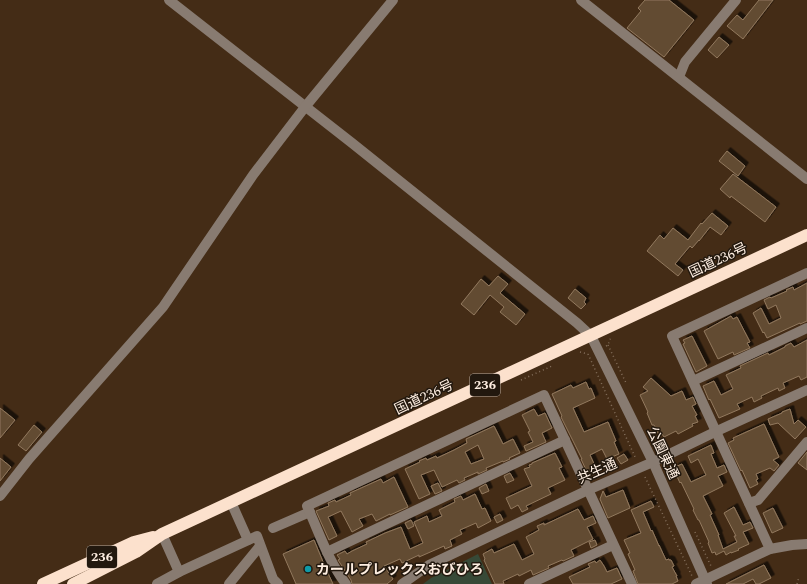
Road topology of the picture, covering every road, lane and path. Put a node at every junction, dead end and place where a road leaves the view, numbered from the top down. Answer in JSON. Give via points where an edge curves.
{"nodes":[{"id":1,"x":169,"y":0,"type":"edge"},
{"id":2,"x":393,"y":0,"type":"edge"},
{"id":3,"x":581,"y":0,"type":"edge"},
{"id":4,"x":736,"y":0,"type":"edge"},
{"id":5,"x":679,"y":77,"type":"junction"},
{"id":6,"x":305,"y":107,"type":"junction"},
{"id":7,"x":807,"y":179,"type":"edge"},
{"id":8,"x":807,"y":235,"type":"edge"},
{"id":9,"x":807,"y":273,"type":"edge"},
{"id":10,"x":607,"y":328,"type":"junction"},
{"id":11,"x":807,"y":328,"type":"edge"},
{"id":12,"x":591,"y":336,"type":"junction"},
{"id":13,"x":597,"y":349,"type":"junction"},
{"id":14,"x":693,"y":381,"type":"junction"},
{"id":15,"x":807,"y":390,"type":"edge"},
{"id":16,"x":717,"y":432,"type":"junction"},
{"id":17,"x":565,"y":440,"type":"junction"},
{"id":18,"x":807,"y":442,"type":"edge"},
{"id":19,"x":653,"y":462,"type":"junction"},
{"id":20,"x":588,"y":490,"type":"junction"},
{"id":21,"x":0,"y":496,"type":"edge"},
{"id":22,"x":231,"y":502,"type":"junction"},
{"id":23,"x":750,"y":503,"type":"junction"},
{"id":24,"x":310,"y":512,"type":"junction"},
{"id":25,"x":273,"y":528,"type":"dead end"},
{"id":26,"x":162,"y":534,"type":"junction"},
{"id":27,"x":248,"y":540,"type":"junction"},
{"id":28,"x":807,"y":544,"type":"edge"},
{"id":29,"x":260,"y":546,"type":"junction"},
{"id":30,"x":613,"y":546,"type":"junction"},
{"id":31,"x":770,"y":550,"type":"junction"},
{"id":32,"x":327,"y":552,"type":"junction"},
{"id":33,"x":180,"y":572,"type":"junction"},
{"id":34,"x":799,"y":577,"type":"dead end"},
{"id":35,"x":62,"y":580,"type":"edge"},
{"id":36,"x":706,"y":582,"type":"edge"},
{"id":37,"x":43,"y":584,"type":"edge"},
{"id":38,"x":73,"y":584,"type":"edge"},
{"id":39,"x":156,"y":584,"type":"edge"},
{"id":40,"x":230,"y":584,"type":"edge"},
{"id":41,"x":278,"y":584,"type":"edge"},
{"id":42,"x":346,"y":584,"type":"edge"},
{"id":43,"x":402,"y":584,"type":"edge"},
{"id":44,"x":529,"y":584,"type":"edge"},
{"id":45,"x":632,"y":584,"type":"edge"},
{"id":46,"x":696,"y":584,"type":"edge"},
{"id":47,"x":797,"y":584,"type":"edge"}],
"edges":[{"from":1,"to":6,"type":"street"},
{"from":2,"to":6,"type":"street"},
{"from":3,"to":5,"type":"street"},
{"from":4,"to":5,"type":"street","via":[[685,62]]},
{"from":5,"to":7,"type":"street"},
{"from":6,"to":12,"type":"street","via":[[577,322]]},
{"from":6,"to":21,"type":"street","via":[[253,175],[163,307],[29,459]]},
{"from":8,"to":10,"type":"highway","name":"国道236号","number":"236"},
{"from":9,"to":14,"type":"street","via":[[672,336]]},
{"from":10,"to":12,"type":"highway","name":"国道236号","number":"236"},
{"from":10,"to":13,"type":"path","via":[[611,338],[608,345]]},
{"from":11,"to":14,"type":"street"},
{"from":12,"to":13,"type":"street","name":"公園東通"},
{"from":12,"to":22,"type":"highway","name":"国道236号","number":"236"},
{"from":13,"to":19,"type":"street","name":"公園東通"},
{"from":14,"to":16,"type":"street"},
{"from":15,"to":16,"type":"street","name":"共生通"},
{"from":16,"to":19,"type":"street","name":"共生通"},
{"from":16,"to":23,"type":"street"},
{"from":17,"to":20,"type":"street"},
{"from":17,"to":24,"type":"street","via":[[544,395],[307,506]]},
{"from":17,"to":32,"type":"street"},
{"from":18,"to":23,"type":"street","via":[[758,500]]},
{"from":19,"to":20,"type":"street","name":"共生通"},
{"from":19,"to":36,"type":"street","name":"公園東通"},
{"from":20,"to":30,"type":"street"},
{"from":20,"to":43,"type":"street","name":"共生通","via":[[429,565]]},
{"from":22,"to":26,"type":"highway","name":"国道236号","number":"236"},
{"from":22,"to":27,"type":"street"},
{"from":23,"to":31,"type":"street"},
{"from":24,"to":25,"type":"street"},
{"from":24,"to":32,"type":"street"},
{"from":26,"to":33,"type":"street"},
{"from":26,"to":35,"type":"highway","name":"国道236号","number":"236","via":[[134,542]]},
{"from":26,"to":38,"type":"highway","name":"国道236号","number":"236","via":[[136,552]]},
{"from":27,"to":29,"type":"street","via":[[257,536]]},
{"from":27,"to":33,"type":"street"},
{"from":28,"to":31,"type":"street"},
{"from":29,"to":40,"type":"street"},
{"from":29,"to":41,"type":"street","via":[[273,579]]},
{"from":30,"to":44,"type":"street"},
{"from":30,"to":45,"type":"street"},
{"from":31,"to":36,"type":"street"},
{"from":32,"to":42,"type":"street"},
{"from":33,"to":39,"type":"street"},
{"from":34,"to":47,"type":"path"},
{"from":35,"to":37,"type":"highway","name":"国道236号","number":"236"},
{"from":36,"to":46,"type":"street"}]}
